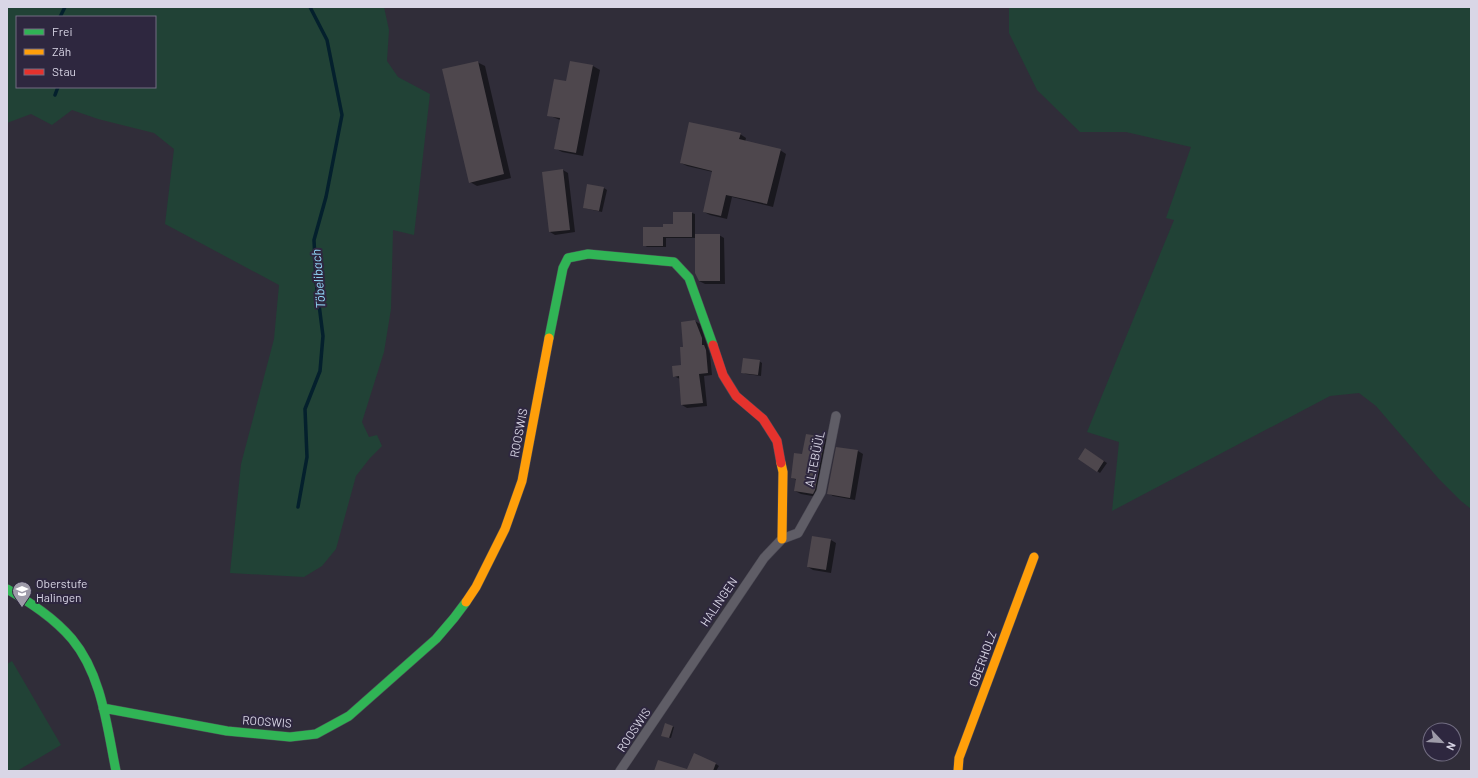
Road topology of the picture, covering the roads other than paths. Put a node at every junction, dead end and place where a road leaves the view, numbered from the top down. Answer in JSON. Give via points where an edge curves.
{"nodes":[{"id":1,"x":836,"y":416,"type":"dead end"},
{"id":2,"x":782,"y":539,"type":"junction"},
{"id":3,"x":1034,"y":557,"type":"dead end"},
{"id":4,"x":7,"y":589,"type":"edge"},
{"id":5,"x":680,"y":682,"type":"joint"},
{"id":6,"x":103,"y":708,"type":"junction"},
{"id":7,"x":116,"y":771,"type":"edge"},
{"id":8,"x":620,"y":771,"type":"edge"},
{"id":9,"x":958,"y":771,"type":"edge"}],
"edges":[{"from":1,"to":2,"type":"street","name":"ALTEBÜÜL","via":[[821,492],[798,533]]},
{"from":2,"to":5,"type":"street","name":"HALINGEN","via":[[764,558]]},
{"from":2,"to":6,"type":"street","name":"ROOSWIS","via":[[783,472],[777,440],[762,419],[736,396],[723,375],[689,278],[674,262],[588,254],[568,258],[563,268],[522,481],[505,529],[476,587],[436,639],[349,716],[316,734],[290,737],[227,731]]},
{"from":3,"to":9,"type":"street","name":"OBERHOLZ","via":[[959,758]]},
{"from":4,"to":6,"type":"street","via":[[50,617],[71,638],[86,661]]},
{"from":5,"to":8,"type":"street","name":"ROOSWIS"},
{"from":6,"to":7,"type":"street"}]}
